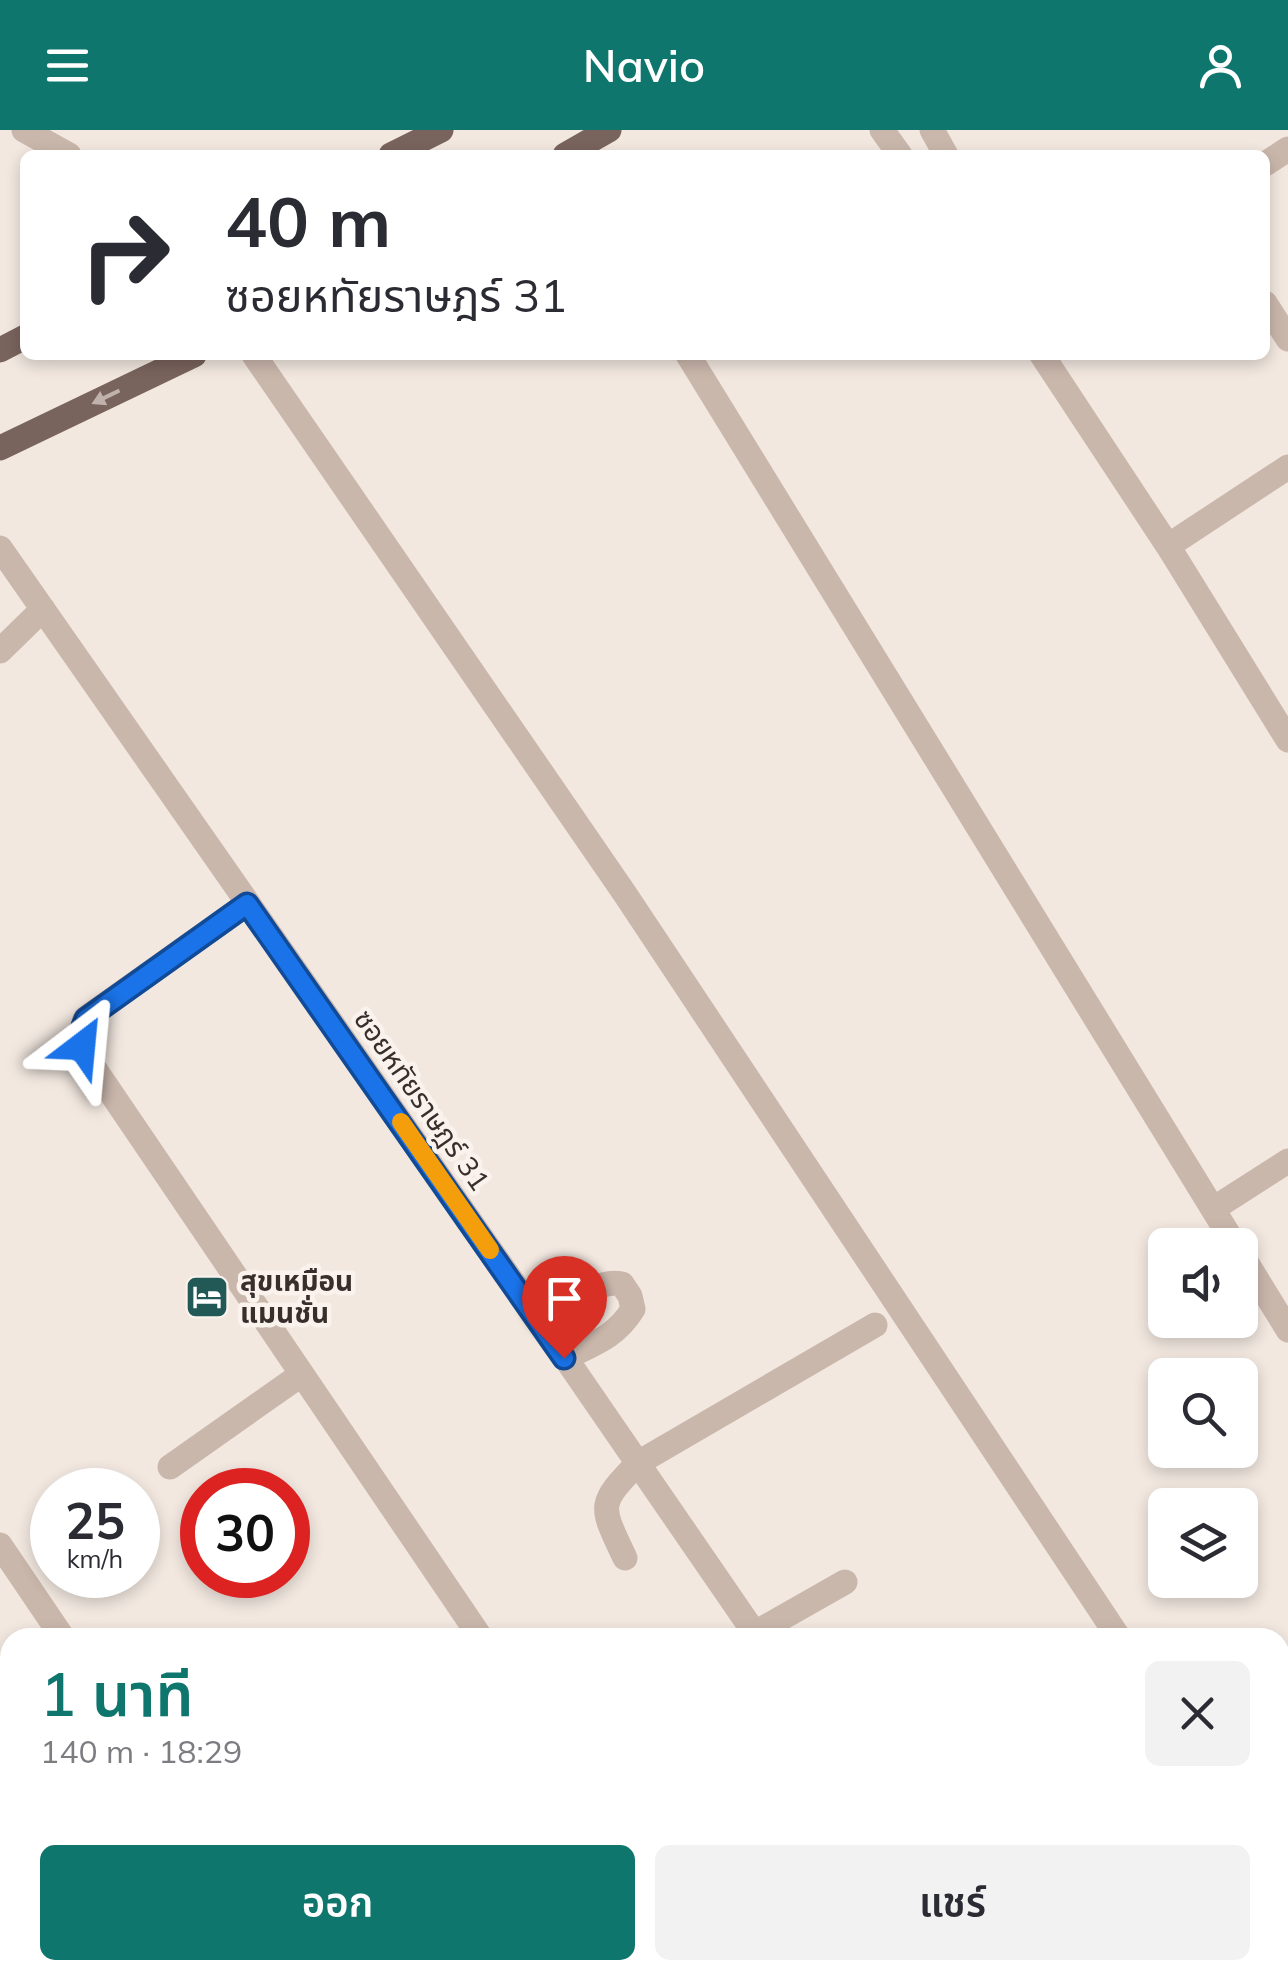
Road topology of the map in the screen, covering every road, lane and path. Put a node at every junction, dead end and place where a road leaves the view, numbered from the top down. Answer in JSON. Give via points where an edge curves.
{"nodes":[{"id":1,"x":24,"y":130,"type":"edge"},
{"id":2,"x":439,"y":130,"type":"edge"},
{"id":3,"x":609,"y":130,"type":"edge"},
{"id":4,"x":61,"y":150,"type":"edge"},
{"id":5,"x":401,"y":150,"type":"edge"},
{"id":6,"x":574,"y":150,"type":"edge"},
{"id":7,"x":1270,"y":312,"type":"edge"},
{"id":8,"x":1288,"y":339,"type":"edge"},
{"id":9,"x":184,"y":360,"type":"edge"},
{"id":10,"x":257,"y":360,"type":"edge"},
{"id":11,"x":691,"y":360,"type":"edge"},
{"id":12,"x":1045,"y":360,"type":"edge"},
{"id":13,"x":0,"y":448,"type":"edge"},
{"id":14,"x":1288,"y":467,"type":"edge"},
{"id":15,"x":1168,"y":546,"type":"junction"},
{"id":16,"x":0,"y":548,"type":"edge"},
{"id":17,"x":44,"y":609,"type":"junction"},
{"id":18,"x":0,"y":651,"type":"edge"},
{"id":19,"x":1288,"y":740,"type":"edge"},
{"id":20,"x":247,"y":904,"type":"junction"},
{"id":21,"x":1288,"y":1161,"type":"edge"},
{"id":22,"x":1213,"y":1208,"type":"junction"},
{"id":23,"x":1225,"y":1228,"type":"edge"},
{"id":24,"x":1258,"y":1281,"type":"edge"},
{"id":25,"x":875,"y":1325,"type":"dead end"},
{"id":26,"x":1288,"y":1330,"type":"edge"},
{"id":27,"x":302,"y":1374,"type":"junction"},
{"id":28,"x":638,"y":1463,"type":"junction"},
{"id":29,"x":170,"y":1467,"type":"dead end"},
{"id":30,"x":0,"y":1544,"type":"edge"},
{"id":31,"x":624,"y":1558,"type":"dead end"},
{"id":32,"x":845,"y":1582,"type":"dead end"},
{"id":33,"x":56,"y":1628,"type":"edge"},
{"id":34,"x":474,"y":1628,"type":"edge"},
{"id":35,"x":751,"y":1628,"type":"edge"},
{"id":36,"x":768,"y":1628,"type":"edge"},
{"id":37,"x":1111,"y":1628,"type":"edge"}],
"edges":[{"from":1,"to":4,"type":"street"},
{"from":2,"to":5,"type":"main road"},
{"from":3,"to":6,"type":"main road"},
{"from":7,"to":8,"type":"street"},
{"from":9,"to":13,"type":"main road","one_way":true},
{"from":10,"to":37,"type":"street","via":[[625,894]]},
{"from":11,"to":22,"type":"street"},
{"from":12,"to":15,"type":"street"},
{"from":14,"to":15,"type":"street"},
{"from":15,"to":19,"type":"street"},
{"from":16,"to":17,"type":"street","name":"ซอยหทัยราษฎร์ 31"},
{"from":17,"to":18,"type":"street"},
{"from":17,"to":20,"type":"street","name":"ซอยหทัยราษฎร์ 31"},
{"from":20,"to":27,"type":"street","via":[[86,1019],[80,1034],[90,1062]]},
{"from":20,"to":28,"type":"street","name":"ซอยหทัยราษฎร์ 31"},
{"from":21,"to":22,"type":"street"},
{"from":22,"to":23,"type":"street"},
{"from":24,"to":26,"type":"street"},
{"from":25,"to":28,"type":"street"},
{"from":27,"to":29,"type":"street"},
{"from":27,"to":34,"type":"street"},
{"from":28,"to":31,"type":"street","via":[[605,1504]]},
{"from":28,"to":35,"type":"street","name":"ซอยหทัยราษฎร์ 31"},
{"from":30,"to":33,"type":"street"},
{"from":32,"to":36,"type":"street"}]}
